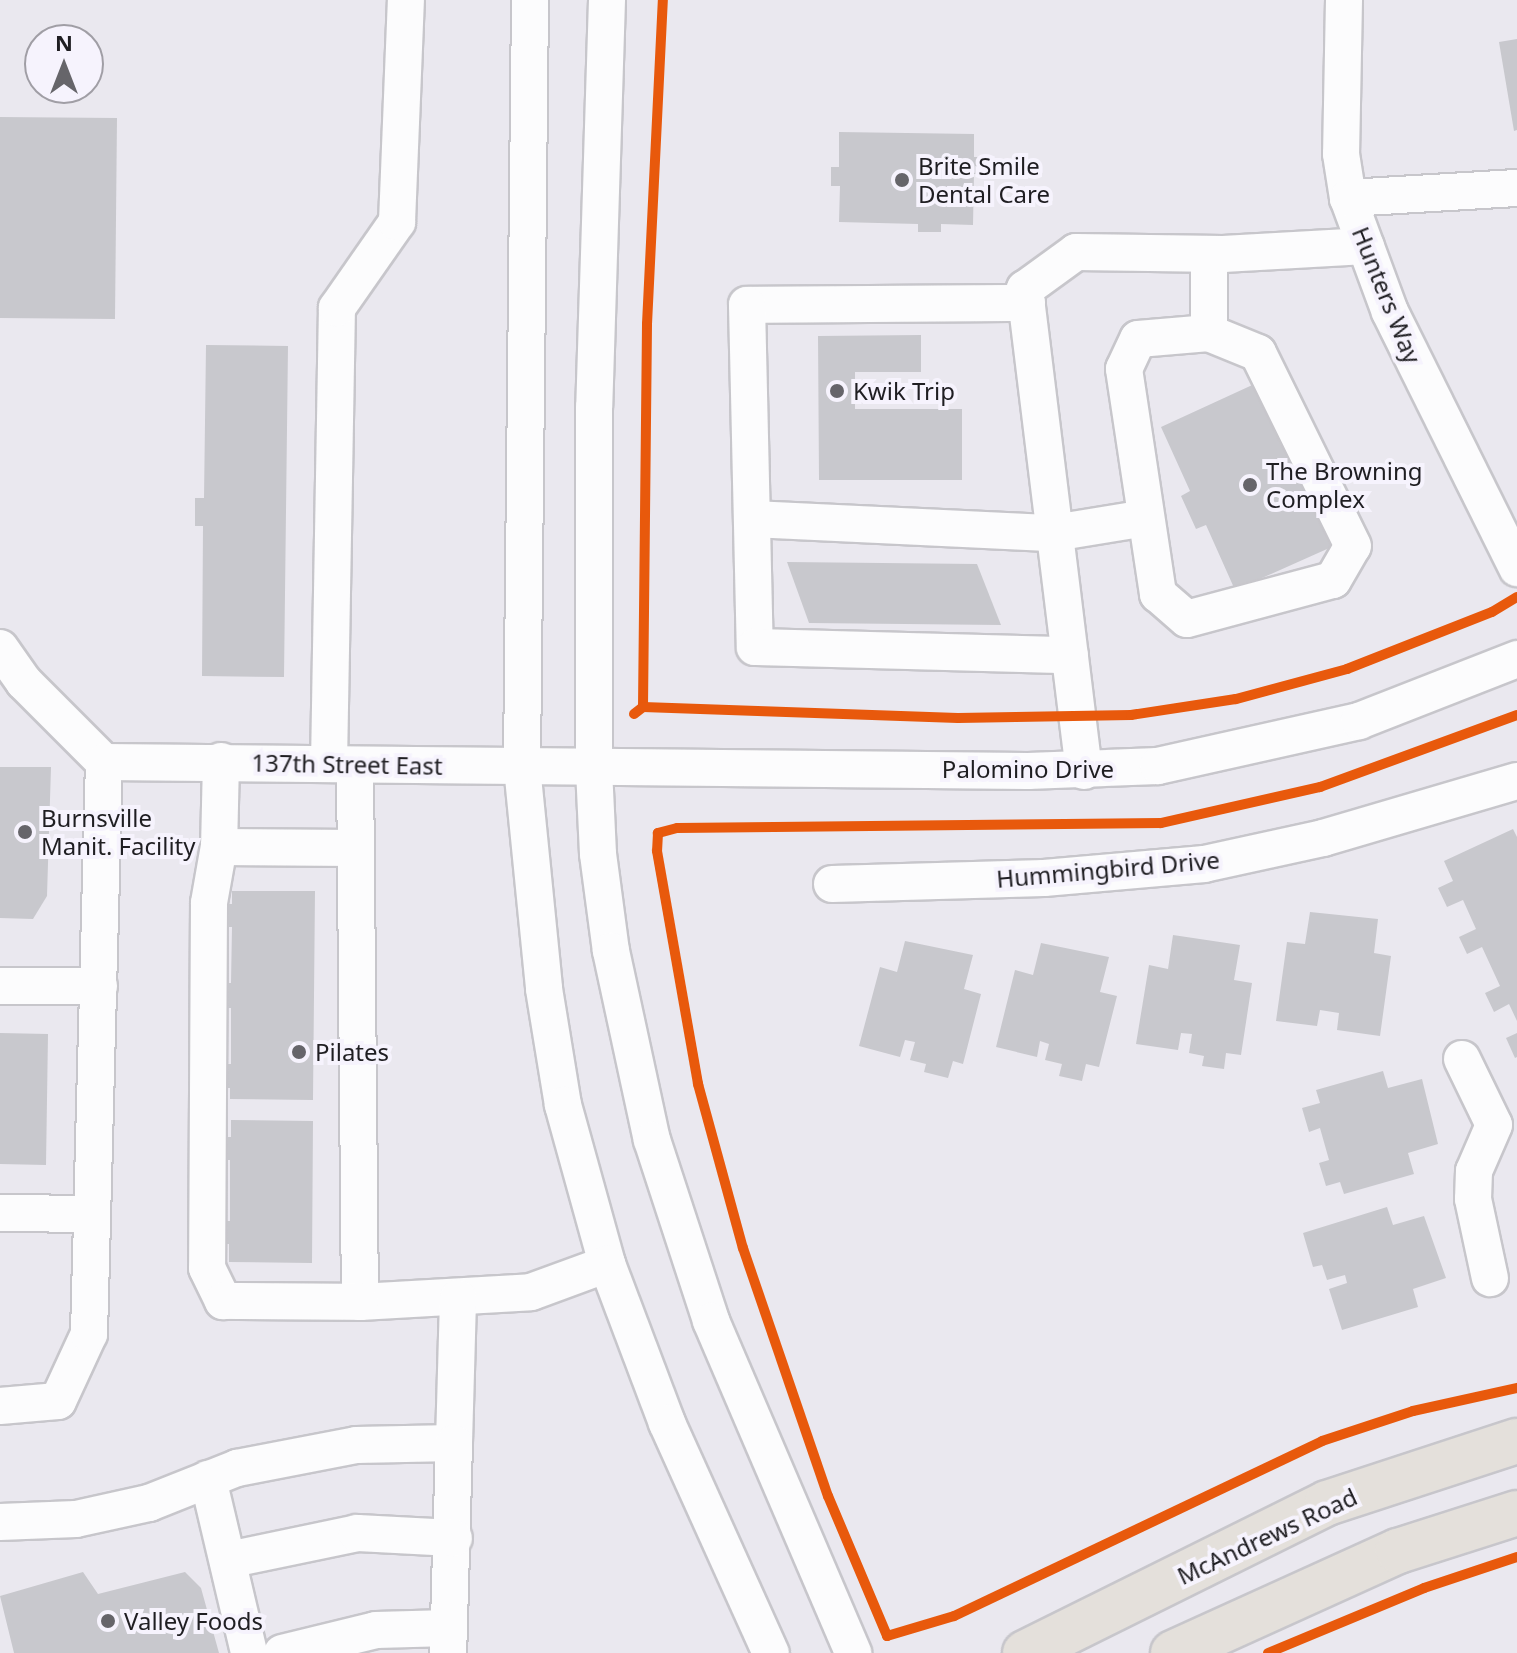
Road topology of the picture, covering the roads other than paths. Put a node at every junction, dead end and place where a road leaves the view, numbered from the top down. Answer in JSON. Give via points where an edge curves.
{"nodes":[{"id":1,"x":406,"y":0,"type":"edge"},
{"id":2,"x":530,"y":0,"type":"edge"},
{"id":3,"x":607,"y":0,"type":"edge"},
{"id":4,"x":1344,"y":0,"type":"edge"},
{"id":5,"x":1517,"y":188,"type":"edge"},
{"id":6,"x":1348,"y":198,"type":"junction"},
{"id":7,"x":1366,"y":246,"type":"junction"},
{"id":8,"x":1209,"y":254,"type":"junction"},
{"id":9,"x":1027,"y":303,"type":"junction"},
{"id":10,"x":1209,"y":333,"type":"junction"},
{"id":11,"x":1146,"y":518,"type":"junction"},
{"id":12,"x":752,"y":519,"type":"junction"},
{"id":13,"x":1054,"y":533,"type":"junction"},
{"id":14,"x":1517,"y":568,"type":"edge"},
{"id":15,"x":0,"y":648,"type":"edge"},
{"id":16,"x":1070,"y":655,"type":"junction"},
{"id":17,"x":1517,"y":659,"type":"edge"},
{"id":18,"x":221,"y":761,"type":"junction"},
{"id":19,"x":104,"y":762,"type":"junction"},
{"id":20,"x":342,"y":764,"type":"junction"},
{"id":21,"x":522,"y":767,"type":"junction"},
{"id":22,"x":594,"y":769,"type":"junction"},
{"id":23,"x":1084,"y":771,"type":"junction"},
{"id":24,"x":1517,"y":781,"type":"edge"},
{"id":25,"x":219,"y":846,"type":"junction"},
{"id":26,"x":355,"y":848,"type":"junction"},
{"id":27,"x":832,"y":884,"type":"dead end"},
{"id":28,"x":0,"y":986,"type":"edge"},
{"id":29,"x":99,"y":986,"type":"junction"},
{"id":30,"x":1462,"y":1059,"type":"dead end"},
{"id":31,"x":1506,"y":1119,"type":"edge"},
{"id":32,"x":0,"y":1213,"type":"edge"},
{"id":33,"x":92,"y":1214,"type":"junction"},
{"id":34,"x":607,"y":1264,"type":"junction"},
{"id":35,"x":1490,"y":1278,"type":"dead end"},
{"id":36,"x":458,"y":1298,"type":"junction"},
{"id":37,"x":360,"y":1302,"type":"junction"},
{"id":38,"x":0,"y":1406,"type":"edge"},
{"id":39,"x":1517,"y":1441,"type":"edge"},
{"id":40,"x":454,"y":1443,"type":"junction"},
{"id":41,"x":208,"y":1479,"type":"junction"},
{"id":42,"x":1517,"y":1513,"type":"edge"},
{"id":43,"x":0,"y":1522,"type":"edge"},
{"id":44,"x":454,"y":1538,"type":"junction"},
{"id":45,"x":228,"y":1560,"type":"junction"},
{"id":46,"x":448,"y":1641,"type":"edge"},
{"id":47,"x":249,"y":1653,"type":"edge"},
{"id":48,"x":282,"y":1653,"type":"edge"},
{"id":49,"x":771,"y":1653,"type":"edge"},
{"id":50,"x":853,"y":1653,"type":"edge"},
{"id":51,"x":1025,"y":1653,"type":"edge"},
{"id":52,"x":1173,"y":1653,"type":"edge"}],
"edges":[{"from":1,"to":20,"type":"street","via":[[397,222],[337,308],[336,319]]},
{"from":2,"to":21,"type":"street"},
{"from":3,"to":22,"type":"street","via":[[594,407]]},
{"from":4,"to":6,"type":"street","name":"Hunters Way","via":[[1341,154]]},
{"from":5,"to":6,"type":"street"},
{"from":6,"to":7,"type":"street","name":"Hunters Way"},
{"from":7,"to":8,"type":"street"},
{"from":7,"to":14,"type":"street","name":"Hunters Way","via":[[1413,361]]},
{"from":8,"to":9,"type":"street","via":[[1076,252],[1025,289]]},
{"from":8,"to":10,"type":"street"},
{"from":9,"to":12,"type":"street","via":[[747,305]]},
{"from":9,"to":13,"type":"street"},
{"from":10,"to":11,"type":"street","via":[[1138,339],[1124,369]]},
{"from":10,"to":11,"type":"street","via":[[1258,353],[1353,546],[1333,580],[1187,619],[1158,594]]},
{"from":11,"to":13,"type":"street"},
{"from":12,"to":13,"type":"street"},
{"from":12,"to":16,"type":"street","via":[[755,647]]},
{"from":13,"to":16,"type":"street"},
{"from":15,"to":19,"type":"street","via":[[24,682]]},
{"from":16,"to":23,"type":"street"},
{"from":17,"to":23,"type":"street","name":"Palomino Drive","via":[[1429,698],[1305,737],[1169,765]]},
{"from":18,"to":19,"type":"street","name":"137th Street East"},
{"from":18,"to":20,"type":"street","name":"137th Street East"},
{"from":18,"to":25,"type":"street"},
{"from":19,"to":29,"type":"street"},
{"from":20,"to":21,"type":"street","name":"137th Street East"},
{"from":20,"to":26,"type":"street"},
{"from":21,"to":22,"type":"street","name":"Palomino Drive"},
{"from":21,"to":34,"type":"street","via":[[544,989],[563,1105]]},
{"from":22,"to":23,"type":"street","name":"Palomino Drive"},
{"from":22,"to":50,"type":"street","via":[[611,951],[652,1140],[711,1321]]},
{"from":24,"to":27,"type":"street","name":"Hummingbird Drive","via":[[1323,838],[1204,864],[1044,878]]},
{"from":25,"to":26,"type":"street"},
{"from":25,"to":37,"type":"street","via":[[209,903],[207,1268],[223,1301]]},
{"from":26,"to":37,"type":"street"},
{"from":28,"to":29,"type":"street"},
{"from":29,"to":33,"type":"street"},
{"from":30,"to":31,"type":"street"},
{"from":31,"to":35,"type":"street","via":[[1474,1171],[1473,1199]]},
{"from":32,"to":33,"type":"street"},
{"from":33,"to":38,"type":"street","via":[[89,1334],[58,1401]]},
{"from":34,"to":36,"type":"street","via":[[531,1292]]},
{"from":34,"to":49,"type":"street","via":[[667,1423]]},
{"from":36,"to":37,"type":"street"},
{"from":36,"to":40,"type":"street"},
{"from":39,"to":51,"type":"main road","name":"McAndrews Road","via":[[1327,1503]]},
{"from":40,"to":41,"type":"street","via":[[356,1445],[237,1468]]},
{"from":40,"to":44,"type":"street"},
{"from":41,"to":43,"type":"street","via":[[149,1503],[76,1519]]},
{"from":41,"to":45,"type":"street"},
{"from":42,"to":52,"type":"main road","via":[[1398,1551]]},
{"from":44,"to":45,"type":"street","via":[[357,1533]]},
{"from":44,"to":46,"type":"street"},
{"from":45,"to":47,"type":"street"},
{"from":46,"to":48,"type":"street","via":[[376,1630]]}]}
